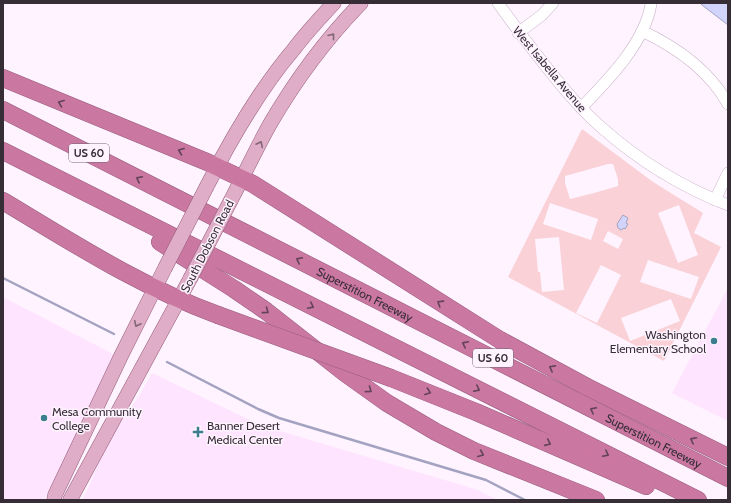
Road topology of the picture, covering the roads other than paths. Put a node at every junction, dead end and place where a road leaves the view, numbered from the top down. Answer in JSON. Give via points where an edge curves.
{"nodes":[{"id":1,"x":334,"y":3,"type":"edge"},
{"id":2,"x":361,"y":3,"type":"edge"},
{"id":3,"x":498,"y":3,"type":"edge"},
{"id":4,"x":553,"y":3,"type":"edge"},
{"id":5,"x":651,"y":4,"type":"dead end"},
{"id":6,"x":642,"y":31,"type":"junction"},
{"id":7,"x":518,"y":32,"type":"junction"},
{"id":8,"x":3,"y":78,"type":"edge"},
{"id":9,"x":728,"y":104,"type":"edge"},
{"id":10,"x":581,"y":108,"type":"junction"},
{"id":11,"x":3,"y":110,"type":"edge"},
{"id":12,"x":3,"y":151,"type":"edge"},
{"id":13,"x":3,"y":158,"type":"edge"},
{"id":14,"x":217,"y":166,"type":"junction"},
{"id":15,"x":728,"y":174,"type":"edge"},
{"id":16,"x":242,"y":178,"type":"junction"},
{"id":17,"x":715,"y":200,"type":"junction"},
{"id":18,"x":3,"y":201,"type":"edge"},
{"id":19,"x":728,"y":206,"type":"edge"},
{"id":20,"x":154,"y":289,"type":"junction"},
{"id":21,"x":180,"y":300,"type":"junction"},
{"id":22,"x":728,"y":457,"type":"edge"},
{"id":23,"x":728,"y":478,"type":"edge"},
{"id":24,"x":54,"y":500,"type":"edge"},
{"id":25,"x":70,"y":500,"type":"edge"},
{"id":26,"x":596,"y":500,"type":"edge"},
{"id":27,"x":675,"y":500,"type":"edge"},
{"id":28,"x":698,"y":500,"type":"edge"}],
"edges":[{"from":1,"to":14,"type":"main road","via":[[293,50],[264,90]]},
{"from":16,"to":2,"type":"main road","name":"South Dobson Road","one_way":true,"via":[[291,91],[337,28]]},
{"from":3,"to":7,"type":"street","name":"West Isabella Avenue"},
{"from":4,"to":7,"type":"street","via":[[542,15]]},
{"from":5,"to":6,"type":"street","via":[[650,15]]},
{"from":6,"to":9,"type":"street","via":[[672,48],[702,70]]},
{"from":6,"to":10,"type":"street","via":[[625,59]]},
{"from":7,"to":10,"type":"street","name":"West Isabella Avenue"},
{"from":14,"to":8,"type":"highway","one_way":true},
{"from":10,"to":17,"type":"street","name":"West Isabella Avenue","via":[[637,155],[682,184]]},
{"from":23,"to":11,"type":"highway","name":"Superstition Freeway","number":"US 60","one_way":true},
{"from":12,"to":28,"type":"highway","number":"US 60","one_way":true},
{"from":13,"to":26,"type":"highway","one_way":true,"via":[[171,248],[266,311],[387,403],[436,432],[474,451]]},
{"from":14,"to":16,"type":"highway"},
{"from":14,"to":20,"type":"main road","bridge":true},
{"from":15,"to":17,"type":"street"},
{"from":16,"to":21,"type":"main road","name":"South Dobson Road","bridge":true},
{"from":22,"to":16,"type":"highway","one_way":true,"via":[[587,387],[500,340]]},
{"from":17,"to":19,"type":"street","name":"West Isabella Avenue"},
{"from":18,"to":20,"type":"highway"},
{"from":20,"to":21,"type":"highway"},
{"from":20,"to":24,"type":"main road","one_way":true},
{"from":21,"to":25,"type":"main road","name":"South Dobson Road"},
{"from":21,"to":27,"type":"highway","one_way":true,"bridge":true,"via":[[438,396]]}]}
